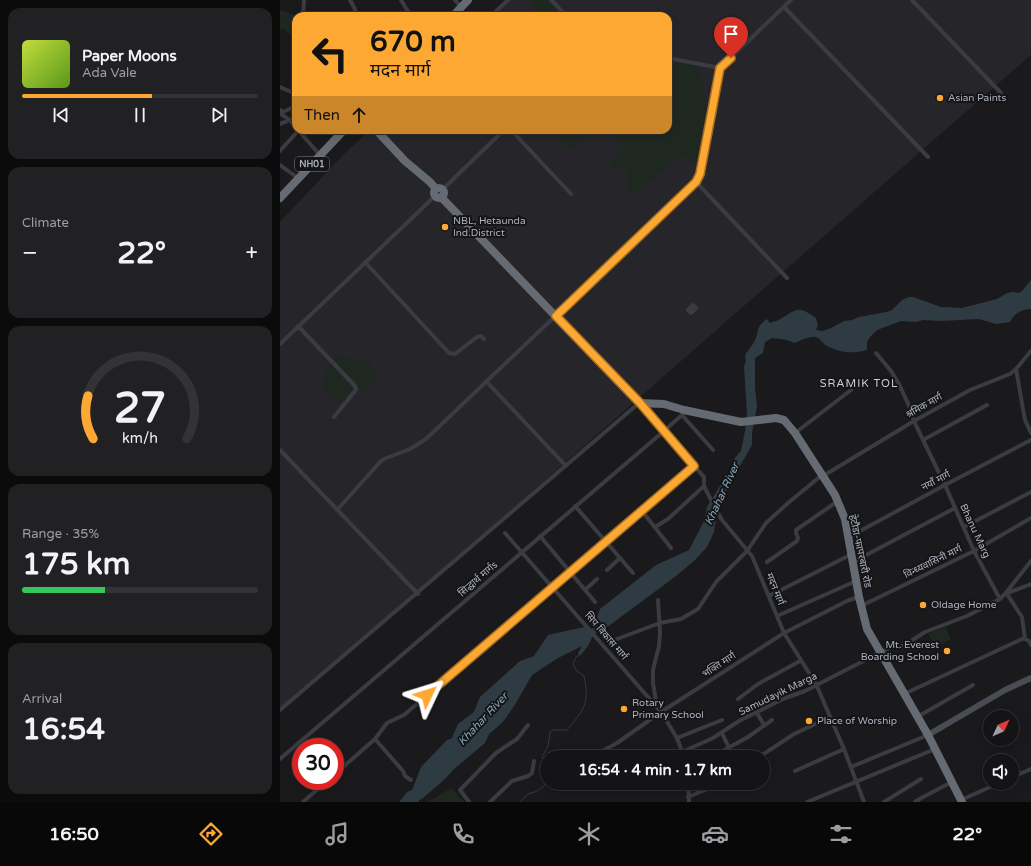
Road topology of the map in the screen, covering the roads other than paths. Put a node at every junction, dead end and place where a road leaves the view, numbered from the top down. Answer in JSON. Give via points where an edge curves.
{"nodes":[{"id":1,"x":304,"y":0,"type":"edge"},
{"id":2,"x":350,"y":0,"type":"edge"},
{"id":3,"x":401,"y":0,"type":"edge"},
{"id":4,"x":455,"y":0,"type":"edge"},
{"id":5,"x":468,"y":0,"type":"edge"},
{"id":6,"x":508,"y":0,"type":"edge"},
{"id":7,"x":551,"y":0,"type":"edge"},
{"id":8,"x":791,"y":0,"type":"edge"},
{"id":9,"x":912,"y":0,"type":"edge"},
{"id":10,"x":461,"y":7,"type":"junction"},
{"id":11,"x":784,"y":7,"type":"junction"},
{"id":12,"x":303,"y":12,"type":"edge"},
{"id":13,"x":355,"y":12,"type":"edge"},
{"id":14,"x":409,"y":12,"type":"edge"},
{"id":15,"x":456,"y":12,"type":"edge"},
{"id":16,"x":496,"y":12,"type":"edge"},
{"id":17,"x":563,"y":12,"type":"edge"},
{"id":18,"x":672,"y":59,"type":"edge"},
{"id":19,"x":720,"y":68,"type":"junction"},
{"id":20,"x":280,"y":87,"type":"edge"},
{"id":21,"x":292,"y":92,"type":"edge"},
{"id":22,"x":1001,"y":93,"type":"dead end"},
{"id":23,"x":292,"y":108,"type":"edge"},
{"id":24,"x":280,"y":111,"type":"edge"},
{"id":25,"x":290,"y":120,"type":"junction"},
{"id":26,"x":292,"y":123,"type":"edge"},
{"id":27,"x":280,"y":124,"type":"edge"},
{"id":28,"x":294,"y":134,"type":"edge"},
{"id":29,"x":301,"y":134,"type":"edge"},
{"id":30,"x":338,"y":134,"type":"edge"},
{"id":31,"x":380,"y":134,"type":"edge"},
{"id":32,"x":500,"y":134,"type":"edge"},
{"id":33,"x":515,"y":134,"type":"edge"},
{"id":34,"x":280,"y":151,"type":"edge"},
{"id":35,"x":320,"y":155,"type":"junction"},
{"id":36,"x":928,"y":157,"type":"dead end"},
{"id":37,"x":280,"y":165,"type":"edge"},
{"id":38,"x":299,"y":178,"type":"junction"},
{"id":39,"x":696,"y":182,"type":"junction"},
{"id":40,"x":438,"y":193,"type":"junction"},
{"id":41,"x":571,"y":194,"type":"dead end"},
{"id":42,"x":280,"y":198,"type":"edge"},
{"id":43,"x":365,"y":262,"type":"junction"},
{"id":44,"x":787,"y":278,"type":"dead end"},
{"id":45,"x":556,"y":316,"type":"junction"},
{"id":46,"x":298,"y":326,"type":"junction"},
{"id":47,"x":484,"y":339,"type":"dead end"},
{"id":48,"x":280,"y":344,"type":"edge"},
{"id":49,"x":1031,"y":350,"type":"edge"},
{"id":50,"x":876,"y":353,"type":"dead end"},
{"id":51,"x":1016,"y":370,"type":"junction"},
{"id":52,"x":487,"y":382,"type":"junction"},
{"id":53,"x":851,"y":390,"type":"dead end"},
{"id":54,"x":640,"y":403,"type":"junction"},
{"id":55,"x":987,"y":405,"type":"dead end"},
{"id":56,"x":683,"y":412,"type":"junction"},
{"id":57,"x":334,"y":417,"type":"dead end"},
{"id":58,"x":914,"y":420,"type":"junction"},
{"id":59,"x":664,"y":431,"type":"junction"},
{"id":60,"x":796,"y":433,"type":"junction"},
{"id":61,"x":1031,"y":433,"type":"edge"},
{"id":62,"x":923,"y":440,"type":"junction"},
{"id":63,"x":1031,"y":440,"type":"edge"},
{"id":64,"x":280,"y":450,"type":"edge"},
{"id":65,"x":713,"y":450,"type":"dead end"},
{"id":66,"x":566,"y":466,"type":"junction"},
{"id":67,"x":694,"y":466,"type":"junction"},
{"id":68,"x":823,"y":475,"type":"junction"},
{"id":69,"x":945,"y":484,"type":"junction"},
{"id":70,"x":704,"y":486,"type":"junction"},
{"id":71,"x":1031,"y":492,"type":"edge"},
{"id":72,"x":838,"y":501,"type":"junction"},
{"id":73,"x":575,"y":506,"type":"junction"},
{"id":74,"x":955,"y":508,"type":"junction"},
{"id":75,"x":337,"y":510,"type":"junction"},
{"id":76,"x":642,"y":511,"type":"junction"},
{"id":77,"x":1031,"y":518,"type":"edge"},
{"id":78,"x":654,"y":527,"type":"junction"},
{"id":79,"x":964,"y":527,"type":"junction"},
{"id":80,"x":505,"y":533,"type":"dead end"},
{"id":81,"x":540,"y":536,"type":"junction"},
{"id":82,"x":849,"y":538,"type":"junction"},
{"id":83,"x":607,"y":542,"type":"junction"},
{"id":84,"x":671,"y":548,"type":"dead end"},
{"id":85,"x":747,"y":550,"type":"junction"},
{"id":86,"x":974,"y":550,"type":"junction"},
{"id":87,"x":522,"y":552,"type":"junction"},
{"id":88,"x":620,"y":558,"type":"junction"},
{"id":89,"x":853,"y":558,"type":"junction"},
{"id":90,"x":1031,"y":561,"type":"edge"},
{"id":91,"x":767,"y":562,"type":"dead end"},
{"id":92,"x":607,"y":570,"type":"dead end"},
{"id":93,"x":571,"y":573,"type":"junction"},
{"id":94,"x":633,"y":573,"type":"dead end"},
{"id":95,"x":596,"y":579,"type":"dead end"},
{"id":96,"x":857,"y":581,"type":"junction"},
{"id":97,"x":1031,"y":584,"type":"edge"},
{"id":98,"x":553,"y":588,"type":"junction"},
{"id":99,"x":585,"y":590,"type":"junction"},
{"id":100,"x":418,"y":594,"type":"junction"},
{"id":101,"x":1006,"y":594,"type":"junction"},
{"id":102,"x":769,"y":596,"type":"junction"},
{"id":103,"x":859,"y":597,"type":"junction"},
{"id":104,"x":1000,"y":599,"type":"junction"},
{"id":105,"x":658,"y":600,"type":"dead end"},
{"id":106,"x":595,"y":602,"type":"dead end"},
{"id":107,"x":862,"y":606,"type":"junction"},
{"id":108,"x":777,"y":616,"type":"junction"},
{"id":109,"x":660,"y":623,"type":"junction"},
{"id":110,"x":784,"y":633,"type":"junction"},
{"id":111,"x":617,"y":639,"type":"dead end"},
{"id":112,"x":1025,"y":639,"type":"junction"},
{"id":113,"x":1031,"y":646,"type":"edge"},
{"id":114,"x":881,"y":652,"type":"junction"},
{"id":115,"x":800,"y":661,"type":"junction"},
{"id":116,"x":1031,"y":678,"type":"edge"},
{"id":117,"x":816,"y":684,"type":"junction"},
{"id":118,"x":973,"y":685,"type":"dead end"},
{"id":119,"x":904,"y":694,"type":"junction"},
{"id":120,"x":738,"y":699,"type":"dead end"},
{"id":121,"x":657,"y":708,"type":"junction"},
{"id":122,"x":280,"y":710,"type":"edge"},
{"id":123,"x":661,"y":712,"type":"junction"},
{"id":124,"x":757,"y":713,"type":"junction"},
{"id":125,"x":916,"y":717,"type":"junction"},
{"id":126,"x":830,"y":718,"type":"junction"},
{"id":127,"x":722,"y":720,"type":"dead end"},
{"id":128,"x":772,"y":720,"type":"dead end"},
{"id":129,"x":528,"y":725,"type":"dead end"},
{"id":130,"x":764,"y":725,"type":"junction"},
{"id":131,"x":722,"y":732,"type":"junction"},
{"id":132,"x":928,"y":736,"type":"junction"},
{"id":133,"x":677,"y":738,"type":"junction"},
{"id":134,"x":375,"y":739,"type":"junction"},
{"id":135,"x":729,"y":748,"type":"junction"},
{"id":136,"x":844,"y":749,"type":"junction"},
{"id":137,"x":935,"y":749,"type":"junction"},
{"id":138,"x":604,"y":750,"type":"edge"},
{"id":139,"x":681,"y":750,"type":"edge"},
{"id":140,"x":686,"y":750,"type":"edge"},
{"id":141,"x":725,"y":750,"type":"edge"},
{"id":142,"x":770,"y":750,"type":"edge"},
{"id":143,"x":280,"y":759,"type":"edge"},
{"id":144,"x":534,"y":761,"type":"dead end"},
{"id":145,"x":344,"y":766,"type":"edge"},
{"id":146,"x":851,"y":767,"type":"junction"},
{"id":147,"x":1031,"y":769,"type":"edge"},
{"id":148,"x":794,"y":770,"type":"dead end"},
{"id":149,"x":1019,"y":774,"type":"edge"},
{"id":150,"x":921,"y":779,"type":"dead end"},
{"id":151,"x":411,"y":780,"type":"dead end"},
{"id":152,"x":857,"y":782,"type":"junction"},
{"id":153,"x":952,"y":782,"type":"junction"},
{"id":154,"x":317,"y":790,"type":"edge"},
{"id":155,"x":688,"y":790,"type":"edge"},
{"id":156,"x":705,"y":790,"type":"edge"},
{"id":157,"x":985,"y":790,"type":"edge"},
{"id":158,"x":688,"y":797,"type":"junction"},
{"id":159,"x":962,"y":801,"type":"edge"},
{"id":160,"x":303,"y":802,"type":"edge"},
{"id":161,"x":469,"y":802,"type":"edge"},
{"id":162,"x":490,"y":802,"type":"edge"},
{"id":163,"x":689,"y":802,"type":"edge"},
{"id":164,"x":807,"y":802,"type":"edge"},
{"id":165,"x":864,"y":802,"type":"edge"},
{"id":166,"x":884,"y":802,"type":"edge"},
{"id":167,"x":916,"y":802,"type":"edge"}],
"edges":[{"from":1,"to":12,"type":"street"},
{"from":2,"to":13,"type":"street"},
{"from":3,"to":14,"type":"street"},
{"from":4,"to":10,"type":"street"},
{"from":5,"to":10,"type":"highway"},
{"from":6,"to":16,"type":"street"},
{"from":7,"to":17,"type":"street"},
{"from":8,"to":11,"type":"street"},
{"from":9,"to":22,"type":"street"},
{"from":10,"to":15,"type":"highway"},
{"from":11,"to":19,"type":"street"},
{"from":11,"to":36,"type":"street"},
{"from":18,"to":19,"type":"street"},
{"from":19,"to":39,"type":"street","via":[[700,174]]},
{"from":20,"to":21,"type":"street"},
{"from":23,"to":24,"type":"street"},
{"from":24,"to":25,"type":"street"},
{"from":25,"to":26,"type":"street"},
{"from":25,"to":27,"type":"street"},
{"from":28,"to":34,"type":"street"},
{"from":29,"to":35,"type":"street"},
{"from":30,"to":35,"type":"highway","number":"NH01"},
{"from":31,"to":40,"type":"highway","via":[[405,161],[430,182]]},
{"from":32,"to":40,"type":"street"},
{"from":33,"to":41,"type":"street"},
{"from":35,"to":38,"type":"highway","number":"NH01"},
{"from":37,"to":38,"type":"street"},
{"from":38,"to":42,"type":"highway","number":"NH01"},
{"from":39,"to":44,"type":"street"},
{"from":39,"to":45,"type":"street"},
{"from":40,"to":43,"type":"street"},
{"from":40,"to":45,"type":"highway"},
{"from":43,"to":46,"type":"street"},
{"from":43,"to":47,"type":"street","via":[[449,353],[455,354],[477,337],[481,336]]},
{"from":45,"to":52,"type":"street"},
{"from":45,"to":54,"type":"highway"},
{"from":46,"to":48,"type":"street"},
{"from":46,"to":57,"type":"street","via":[[355,386],[355,391]]},
{"from":49,"to":51,"type":"street","name":"श्रमिक मार्ग"},
{"from":50,"to":58,"type":"street","name":"Bhanu Marg","via":[[899,384]]},
{"from":51,"to":58,"type":"street","name":"श्रमिक मार्ग","via":[[970,390]]},
{"from":51,"to":61,"type":"street","via":[[1025,420]]},
{"from":52,"to":66,"type":"street"},
{"from":52,"to":75,"type":"street","via":[[426,439],[410,450],[380,462]]},
{"from":53,"to":60,"type":"street"},
{"from":54,"to":56,"type":"highway","name":"हेटौडा-फापरबारी रोड","via":[[664,404]]},
{"from":54,"to":59,"type":"street","name":"मदन मार्ग"},
{"from":54,"to":66,"type":"street"},
{"from":55,"to":62,"type":"street"},
{"from":56,"to":59,"type":"street","name":"सिद्धार्थ मार्गs"},
{"from":56,"to":60,"type":"highway","name":"हेटौडा-फापरबारी रोड","via":[[741,422],[780,418]]},
{"from":56,"to":65,"type":"street"},
{"from":58,"to":62,"type":"street","name":"Bhanu Marg"},
{"from":58,"to":68,"type":"street","name":"श्रमिक मार्ग"},
{"from":59,"to":67,"type":"street","name":"मदन मार्ग"},
{"from":59,"to":73,"type":"street","name":"सिद्धार्थ मार्गs"},
{"from":60,"to":68,"type":"highway","name":"हेटौडा-फापरबारी रोड"},
{"from":62,"to":69,"type":"street","name":"Bhanu Marg"},
{"from":63,"to":69,"type":"street","name":"नयाँ मार्ग"},
{"from":64,"to":75,"type":"street"},
{"from":66,"to":100,"type":"street"},
{"from":67,"to":70,"type":"street","name":"मदन मार्ग","via":[[704,477]]},
{"from":67,"to":76,"type":"street"},
{"from":68,"to":72,"type":"highway","name":"हेटौडा-फापरबारी रोड"},
{"from":68,"to":85,"type":"street","name":"श्रमिक मार्ग","via":[[766,523]]},
{"from":69,"to":74,"type":"street","name":"Bhanu Marg"},
{"from":69,"to":82,"type":"street","name":"नयाँ मार्ग"},
{"from":70,"to":78,"type":"street","via":[[668,519]]},
{"from":70,"to":85,"type":"street","name":"मदन मार्ग","via":[[722,520]]},
{"from":71,"to":79,"type":"street"},
{"from":72,"to":82,"type":"highway","name":"हेटौडा-फापरबारी रोड"},
{"from":72,"to":91,"type":"street","via":[[796,530],[797,541]]},
{"from":73,"to":81,"type":"street","name":"सिद्धार्थ मार्गs"},
{"from":73,"to":83,"type":"street"},
{"from":74,"to":79,"type":"street","name":"Bhanu Marg"},
{"from":74,"to":89,"type":"street"},
{"from":75,"to":100,"type":"street"},
{"from":76,"to":78,"type":"street"},
{"from":76,"to":83,"type":"street"},
{"from":77,"to":86,"type":"street","name":"विन्ध्यवासिनी मार्ग"},
{"from":78,"to":84,"type":"street"},
{"from":79,"to":86,"type":"street","name":"Bhanu Marg"},
{"from":80,"to":87,"type":"street","name":"सिप विकास मार्ग"},
{"from":81,"to":87,"type":"street","name":"सिद्धार्थ मार्गs"},
{"from":81,"to":93,"type":"street"},
{"from":82,"to":89,"type":"highway","name":"हेटौडा-फापरबारी रोड"},
{"from":83,"to":88,"type":"street"},
{"from":83,"to":93,"type":"street"},
{"from":85,"to":102,"type":"street","name":"मदन मार्ग","via":[[759,570]]},
{"from":85,"to":109,"type":"street","name":"श्रमिक मार्ग","via":[[716,582],[698,609],[681,619]]},
{"from":86,"to":104,"type":"street","name":"Bhanu Marg"},
{"from":86,"to":107,"type":"street","name":"विन्ध्यवासिनी मार्ग"},
{"from":87,"to":98,"type":"street","name":"सिप विकास मार्ग"},
{"from":87,"to":143,"type":"street","name":"सिद्धार्थ मार्गs"},
{"from":88,"to":92,"type":"street"},
{"from":88,"to":94,"type":"street"},
{"from":89,"to":96,"type":"highway","name":"हेटौडा-फापरबारी रोड"},
{"from":89,"to":102,"type":"street"},
{"from":90,"to":101,"type":"street"},
{"from":93,"to":98,"type":"street"},
{"from":93,"to":99,"type":"street"},
{"from":95,"to":99,"type":"street"},
{"from":96,"to":103,"type":"highway","name":"हेटौडा-फापरबारी रोड"},
{"from":96,"to":108,"type":"street"},
{"from":97,"to":101,"type":"street"},
{"from":98,"to":121,"type":"street","name":"सिप विकास मार्ग"},
{"from":98,"to":134,"type":"street","via":[[404,715],[387,723]]},
{"from":99,"to":106,"type":"street"},
{"from":100,"to":122,"type":"street"},
{"from":101,"to":104,"type":"street"},
{"from":101,"to":112,"type":"street","via":[[1022,617]]},
{"from":102,"to":108,"type":"street","name":"मदन मार्ग"},
{"from":103,"to":107,"type":"highway","name":"हेटौडा-फापरबारी रोड"},
{"from":103,"to":110,"type":"street","name":"भक्ति मार्ग"},
{"from":104,"to":114,"type":"street","via":[[967,616],[925,632],[903,646],[894,646]]},
{"from":105,"to":109,"type":"street"},
{"from":107,"to":114,"type":"highway","name":"हेटौडा-फापरबारी रोड","via":[[867,629]]},
{"from":108,"to":110,"type":"street","name":"मदन मार्ग"},
{"from":109,"to":111,"type":"street","name":"श्रमिक मार्ग"},
{"from":109,"to":121,"type":"street","via":[[653,683]]},
{"from":110,"to":115,"type":"street","name":"मदन मार्ग"},
{"from":110,"to":123,"type":"street","name":"भक्ति मार्ग"},
{"from":112,"to":113,"type":"street"},
{"from":112,"to":119,"type":"street"},
{"from":114,"to":117,"type":"street","name":"Samudayik Marga"},
{"from":114,"to":119,"type":"highway","name":"हेटौडा-फापरबारी रोड"},
{"from":115,"to":117,"type":"street","name":"मदन मार्ग"},
{"from":115,"to":120,"type":"street","via":[[758,684]]},
{"from":116,"to":132,"type":"main road","via":[[1005,690]]},
{"from":117,"to":124,"type":"street","name":"Samudayik Marga"},
{"from":117,"to":126,"type":"street","name":"मदन मार्ग"},
{"from":118,"to":125,"type":"street"},
{"from":119,"to":125,"type":"highway","name":"हेटौडा-फापरबारी रोड"},
{"from":121,"to":123,"type":"street","name":"सिप विकास मार्ग"},
{"from":123,"to":133,"type":"street","name":"सिप विकास मार्ग"},
{"from":123,"to":138,"type":"street","name":"भक्ति मार्ग"},
{"from":124,"to":130,"type":"street"},
{"from":124,"to":131,"type":"street","name":"Samudayik Marga"},
{"from":125,"to":132,"type":"highway","name":"हेटौडा-फापरबारी रोड"},
{"from":126,"to":136,"type":"street","name":"मदन मार्ग"},
{"from":126,"to":142,"type":"street","via":[[794,734]]},
{"from":127,"to":133,"type":"street"},
{"from":128,"to":130,"type":"street"},
{"from":129,"to":161,"type":"street","via":[[517,739],[496,753],[460,790]]},
{"from":130,"to":135,"type":"street"},
{"from":131,"to":135,"type":"street"},
{"from":131,"to":140,"type":"street","name":"Samudayik Marga"},
{"from":132,"to":137,"type":"highway","name":"हेटौडा-फापरबारी रोड"},
{"from":132,"to":146,"type":"street"},
{"from":133,"to":139,"type":"street","name":"सिप विकास मार्ग"},
{"from":134,"to":145,"type":"street"},
{"from":134,"to":151,"type":"street"},
{"from":135,"to":141,"type":"street"},
{"from":136,"to":146,"type":"street","name":"मदन मार्ग"},
{"from":136,"to":148,"type":"street"},
{"from":137,"to":152,"type":"street"},
{"from":137,"to":153,"type":"highway","name":"हेटौडा-फापरबारी रोड"},
{"from":144,"to":162,"type":"street","via":[[532,773],[512,781]]},
{"from":146,"to":152,"type":"street","name":"मदन मार्ग"},
{"from":147,"to":149,"type":"street"},
{"from":150,"to":166,"type":"street"},
{"from":152,"to":164,"type":"street"},
{"from":152,"to":165,"type":"street","name":"मदन मार्ग"},
{"from":153,"to":159,"type":"highway","name":"हेटौडा-फापरबारी रोड"},
{"from":153,"to":167,"type":"street"},
{"from":154,"to":160,"type":"street"},
{"from":155,"to":158,"type":"street"},
{"from":156,"to":158,"type":"street"},
{"from":157,"to":159,"type":"street"},
{"from":158,"to":163,"type":"street"}]}
